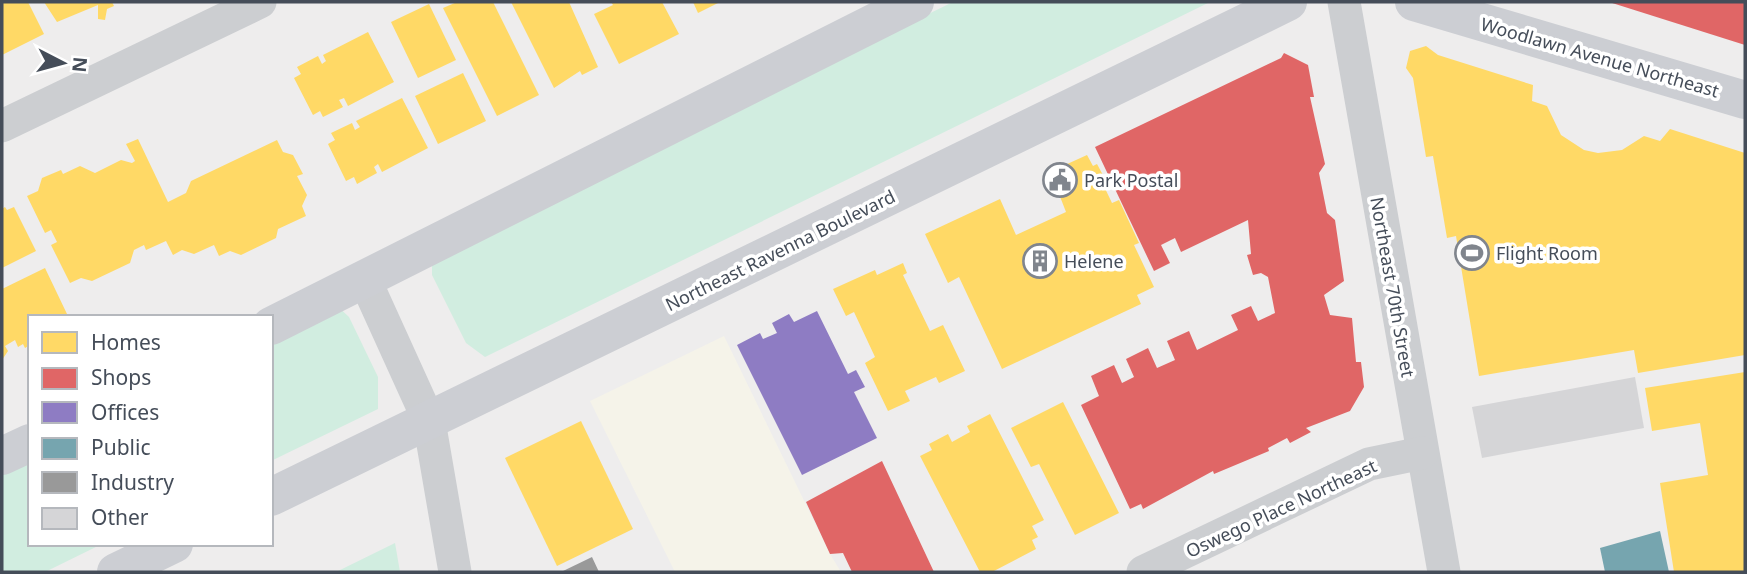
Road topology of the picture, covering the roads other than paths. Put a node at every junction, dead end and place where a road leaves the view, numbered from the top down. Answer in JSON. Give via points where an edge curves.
{"nodes":[{"id":1,"x":260,"y":2,"type":"edge"},
{"id":2,"x":915,"y":2,"type":"edge"},
{"id":3,"x":1288,"y":2,"type":"edge"},
{"id":4,"x":1344,"y":2,"type":"edge"},
{"id":5,"x":1414,"y":2,"type":"edge"},
{"id":6,"x":1745,"y":100,"type":"edge"},
{"id":7,"x":2,"y":126,"type":"edge"},
{"id":8,"x":365,"y":280,"type":"junction"},
{"id":9,"x":273,"y":325,"type":"edge"},
{"id":10,"x":429,"y":421,"type":"junction"},
{"id":11,"x":28,"y":444,"type":"edge"},
{"id":12,"x":1422,"y":453,"type":"junction"},
{"id":13,"x":2,"y":456,"type":"edge"},
{"id":14,"x":273,"y":496,"type":"edge"},
{"id":15,"x":170,"y":546,"type":"edge"},
{"id":16,"x":116,"y":572,"type":"edge"},
{"id":17,"x":455,"y":572,"type":"edge"},
{"id":18,"x":1143,"y":572,"type":"edge"},
{"id":19,"x":1444,"y":572,"type":"edge"}],
"edges":[{"from":1,"to":7,"type":"street"},
{"from":2,"to":8,"type":"main road"},
{"from":3,"to":10,"type":"main road","name":"Northeast Ravenna Boulevard"},
{"from":4,"to":12,"type":"street","name":"Northeast 70th Street"},
{"from":5,"to":6,"type":"main road","name":"Woodlawn Avenue Northeast"},
{"from":8,"to":9,"type":"main road"},
{"from":8,"to":10,"type":"street"},
{"from":10,"to":14,"type":"main road","name":"Northeast Ravenna Boulevard"},
{"from":10,"to":17,"type":"street"},
{"from":11,"to":13,"type":"main road"},
{"from":12,"to":18,"type":"street","name":"Oswego Place Northeast","via":[[1369,464]]},
{"from":12,"to":19,"type":"street","name":"Northeast 70th Street"},
{"from":15,"to":16,"type":"main road"}]}
